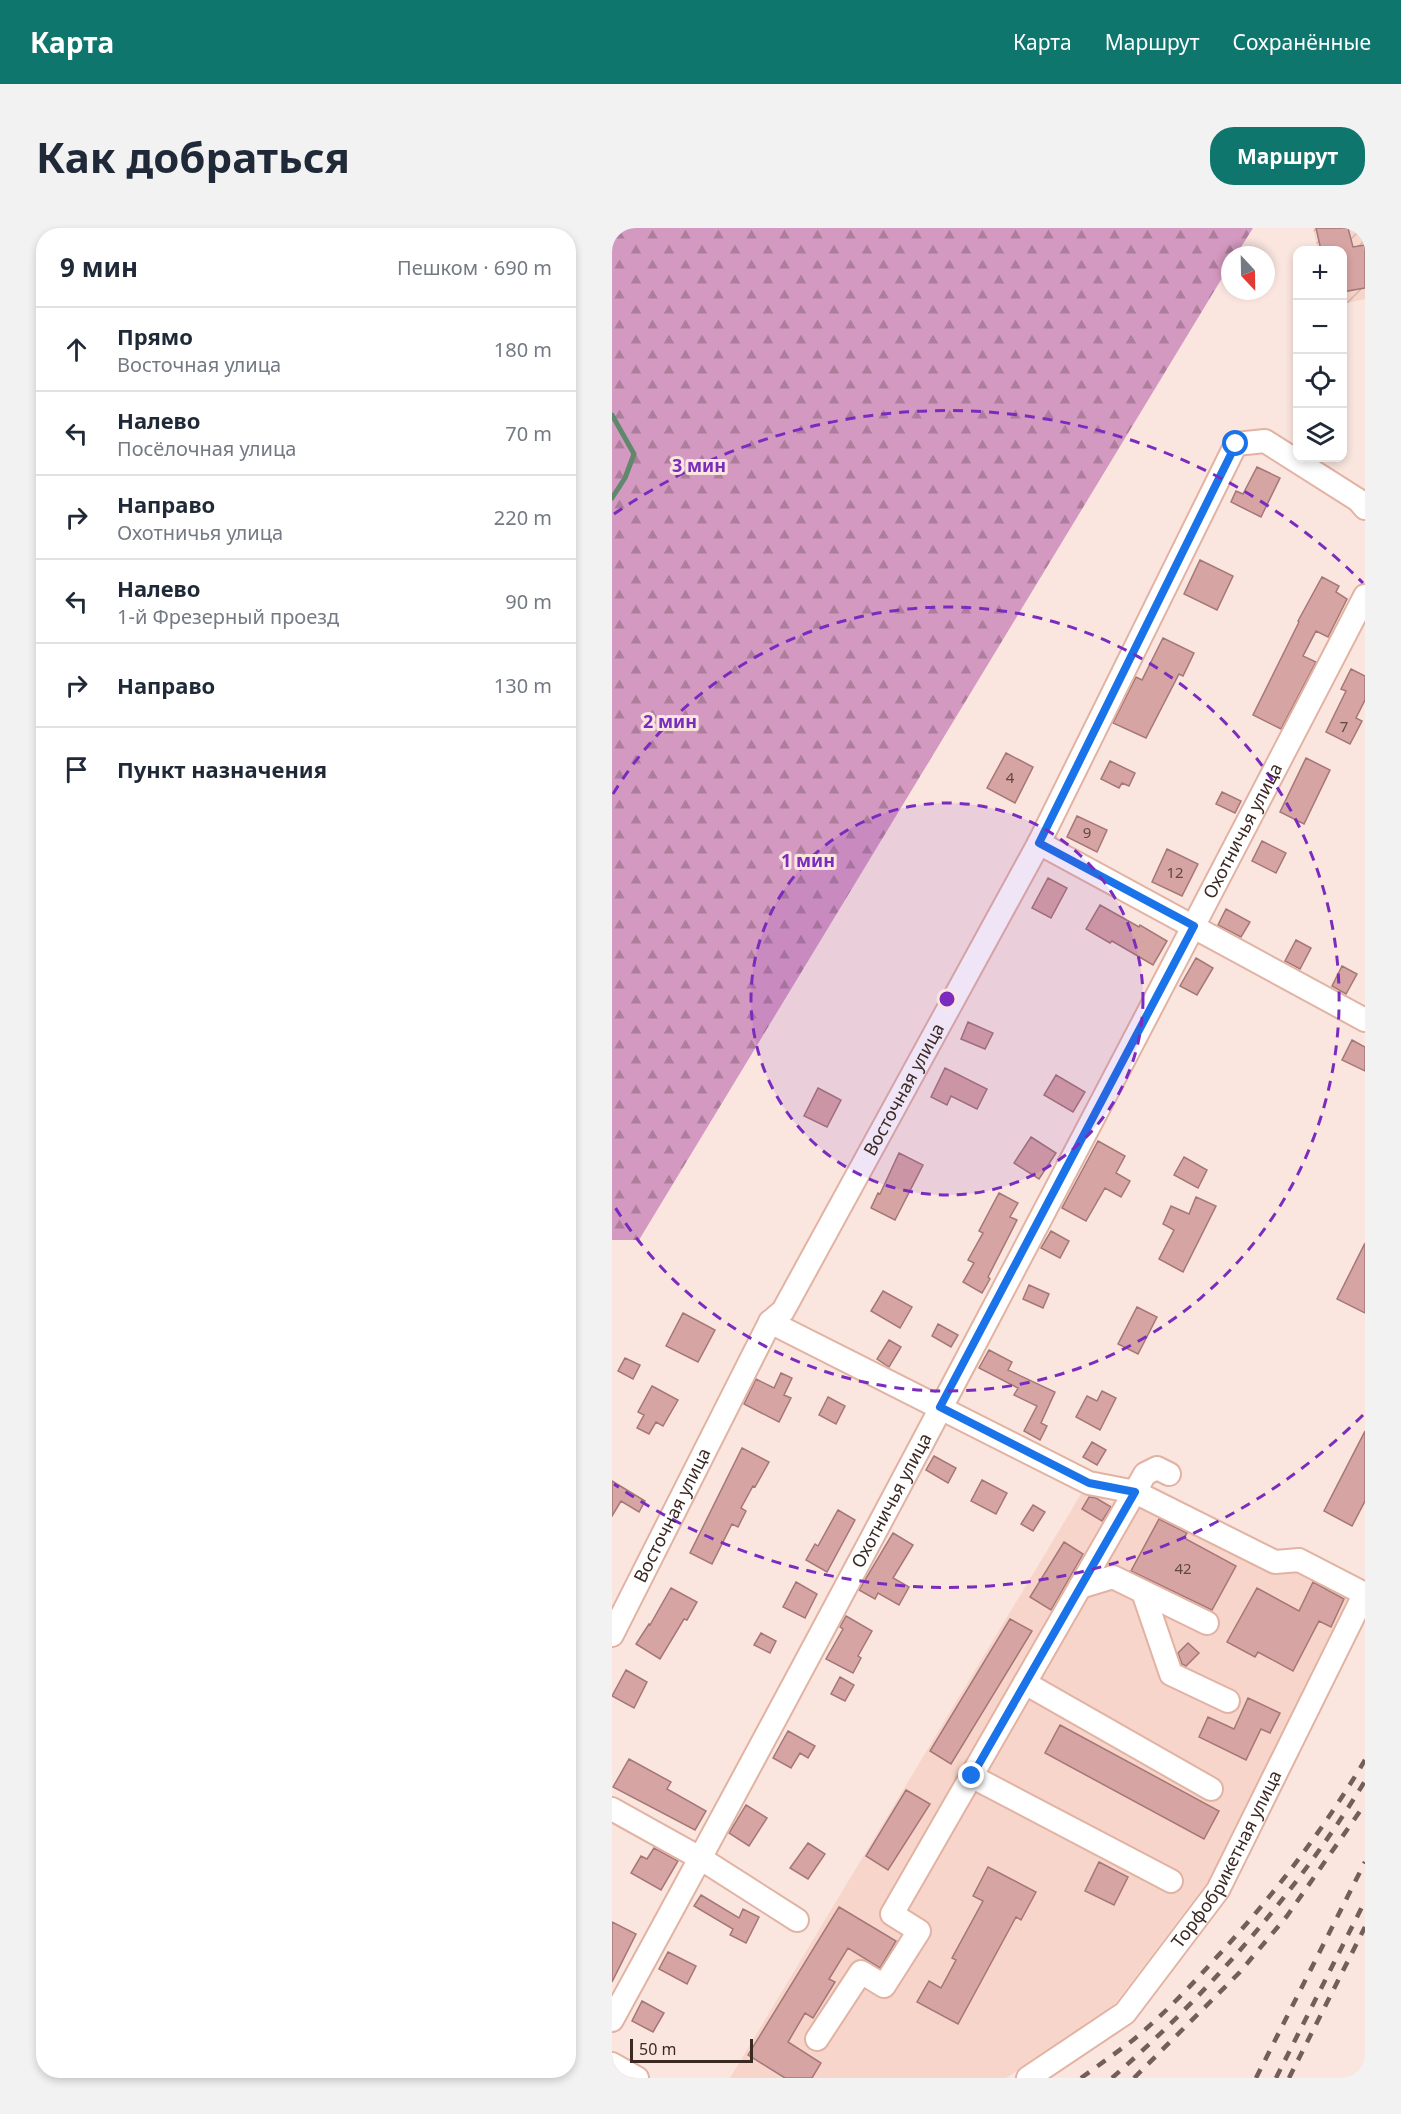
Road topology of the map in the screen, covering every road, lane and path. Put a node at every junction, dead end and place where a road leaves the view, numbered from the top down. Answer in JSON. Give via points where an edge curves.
{"nodes":[{"id":1,"x":1365,"y":508,"type":"edge"},
{"id":2,"x":1365,"y":596,"type":"edge"},
{"id":3,"x":1039,"y":843,"type":"junction"},
{"id":4,"x":1194,"y":926,"type":"junction"},
{"id":5,"x":1365,"y":1019,"type":"edge"},
{"id":6,"x":770,"y":1322,"type":"junction"},
{"id":7,"x":940,"y":1407,"type":"junction"},
{"id":8,"x":1169,"y":1474,"type":"dead end"},
{"id":9,"x":1135,"y":1492,"type":"junction"},
{"id":10,"x":1080,"y":1587,"type":"junction"},
{"id":11,"x":1143,"y":1592,"type":"junction"},
{"id":12,"x":1365,"y":1594,"type":"edge"},
{"id":13,"x":1207,"y":1623,"type":"dead end"},
{"id":14,"x":612,"y":1635,"type":"edge"},
{"id":15,"x":1025,"y":1683,"type":"junction"},
{"id":16,"x":1228,"y":1701,"type":"dead end"},
{"id":17,"x":972,"y":1776,"type":"junction"},
{"id":18,"x":1211,"y":1789,"type":"dead end"},
{"id":19,"x":612,"y":1809,"type":"edge"},
{"id":20,"x":700,"y":1858,"type":"junction"},
{"id":21,"x":1171,"y":1881,"type":"dead end"},
{"id":22,"x":797,"y":1920,"type":"dead end"},
{"id":23,"x":612,"y":2020,"type":"edge"},
{"id":24,"x":817,"y":2039,"type":"dead end"},
{"id":25,"x":612,"y":2064,"type":"edge"},
{"id":26,"x":637,"y":2078,"type":"edge"},
{"id":27,"x":1028,"y":2078,"type":"edge"}],
"edges":[{"from":1,"to":3,"type":"street","name":"Восточная улица","via":[[1265,441],[1236,444]]},
{"from":2,"to":4,"type":"street","name":"Охотничья улица"},
{"from":3,"to":4,"type":"street"},
{"from":3,"to":6,"type":"street","name":"Восточная улица","via":[[783,1311]]},
{"from":4,"to":5,"type":"street"},
{"from":4,"to":7,"type":"street","name":"Охотничья улица"},
{"from":6,"to":7,"type":"street"},
{"from":6,"to":14,"type":"street","name":"Восточная улица"},
{"from":7,"to":9,"type":"street","via":[[1089,1483]]},
{"from":7,"to":20,"type":"street","name":"Охотничья улица"},
{"from":8,"to":9,"type":"street","via":[[1157,1468],[1145,1474]]},
{"from":9,"to":10,"type":"street"},
{"from":9,"to":12,"type":"street","via":[[1275,1562],[1299,1560]]},
{"from":10,"to":11,"type":"street","via":[[1113,1577]]},
{"from":10,"to":15,"type":"street"},
{"from":11,"to":13,"type":"street"},
{"from":11,"to":16,"type":"street","via":[[1171,1674]]},
{"from":12,"to":27,"type":"street","name":"Торфобрикетная улица","via":[[1218,1890],[1125,2013]]},
{"from":15,"to":17,"type":"street"},
{"from":15,"to":18,"type":"street"},
{"from":17,"to":21,"type":"street"},
{"from":17,"to":24,"type":"street","via":[[892,1914],[919,1931],[884,1986],[861,1972]]},
{"from":19,"to":20,"type":"street"},
{"from":20,"to":22,"type":"street"},
{"from":20,"to":23,"type":"street","name":"Охотничья улица"},
{"from":25,"to":26,"type":"street"}]}
